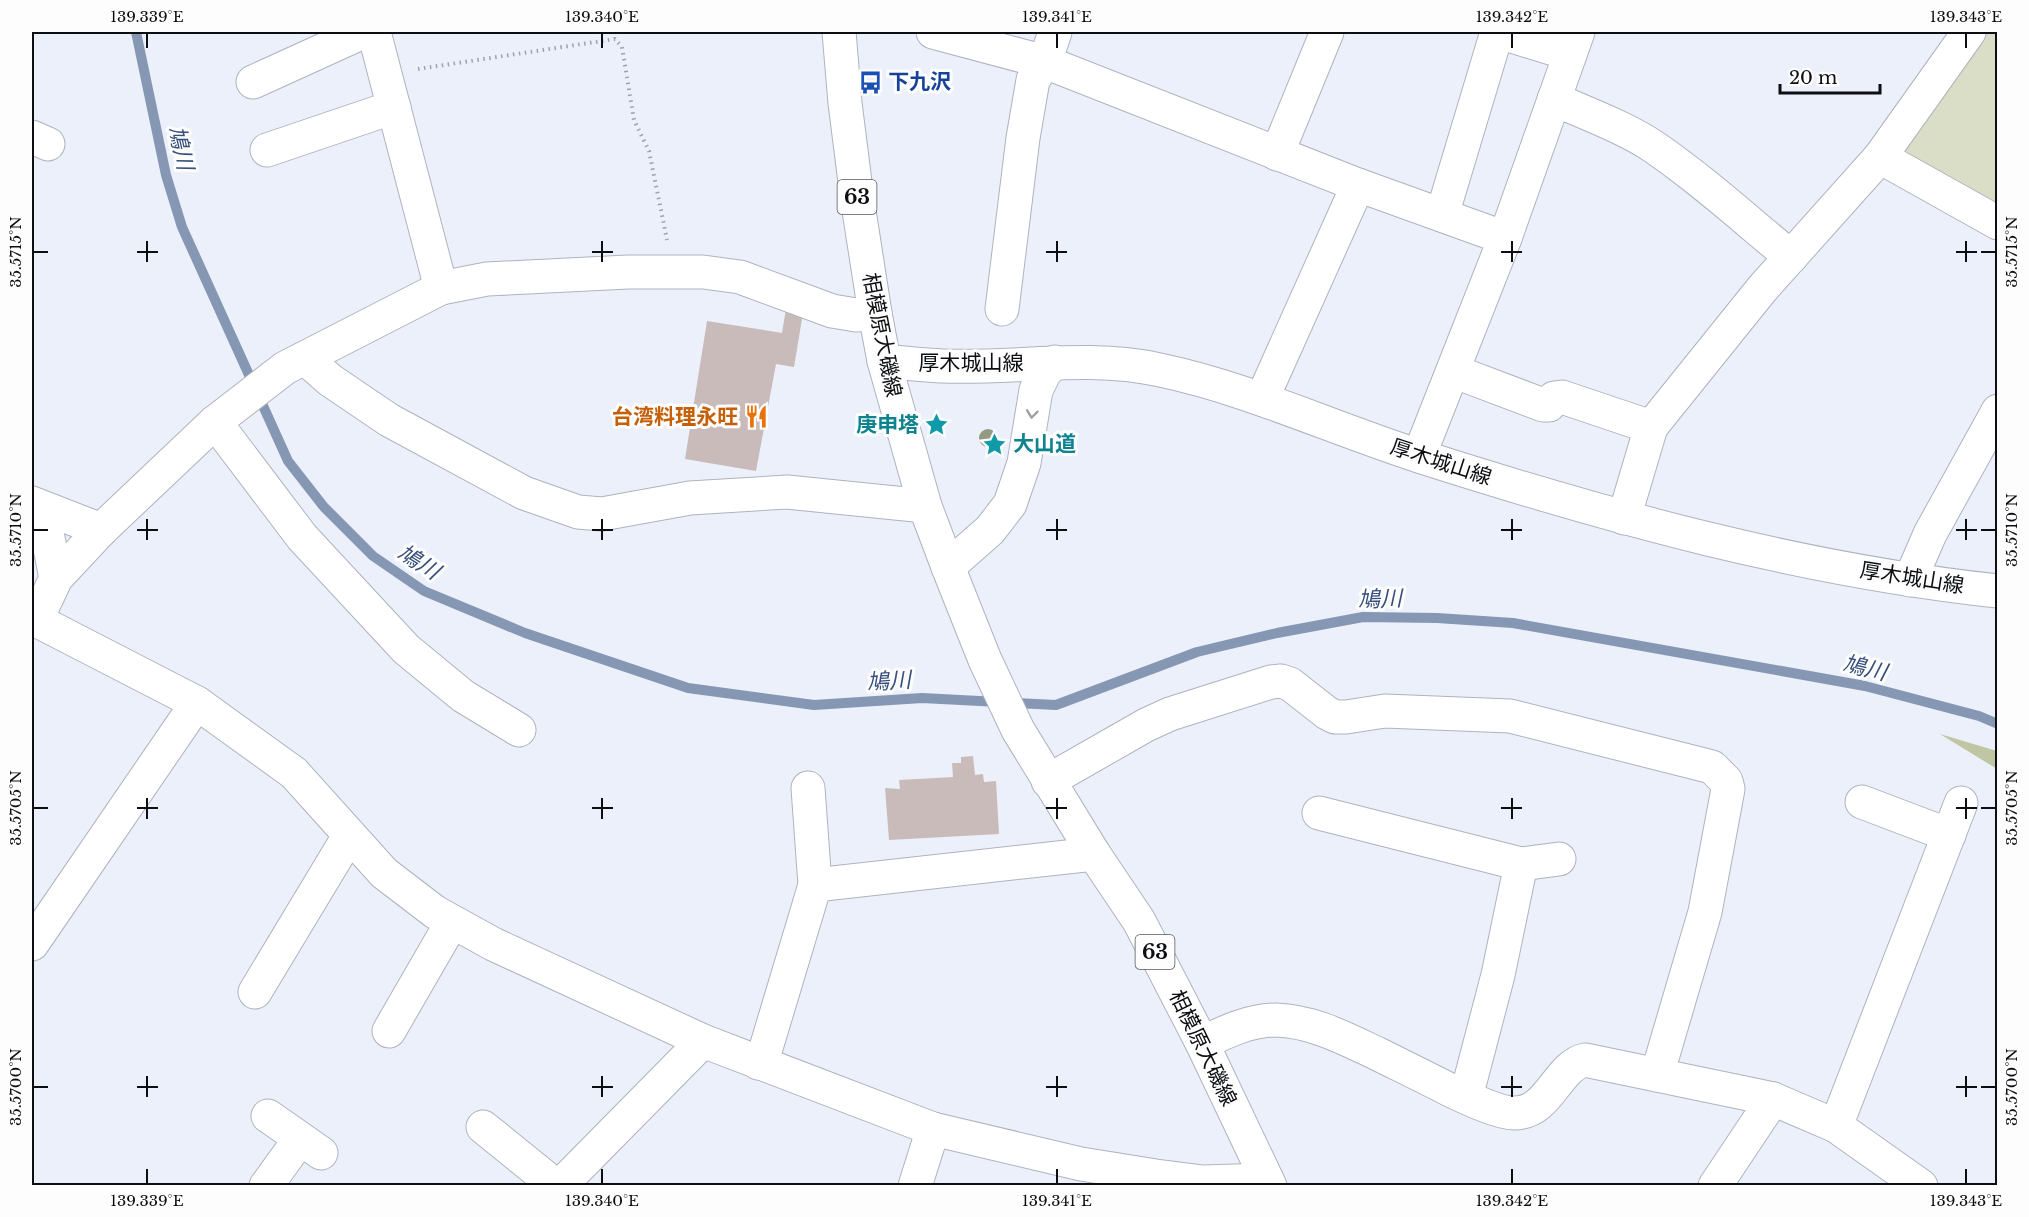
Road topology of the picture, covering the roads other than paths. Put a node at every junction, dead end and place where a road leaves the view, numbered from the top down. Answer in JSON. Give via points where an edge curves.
{"nodes":[{"id":1,"x":363,"y":32,"type":"edge"},
{"id":2,"x":374,"y":32,"type":"edge"},
{"id":3,"x":839,"y":32,"type":"edge"},
{"id":4,"x":933,"y":32,"type":"edge"},
{"id":5,"x":1055,"y":32,"type":"edge"},
{"id":6,"x":1328,"y":32,"type":"edge"},
{"id":7,"x":1498,"y":32,"type":"edge"},
{"id":8,"x":1969,"y":32,"type":"edge"},
{"id":9,"x":1574,"y":43,"type":"edge"},
{"id":10,"x":1045,"y":62,"type":"junction"},
{"id":11,"x":253,"y":82,"type":"dead end"},
{"id":12,"x":1554,"y":99,"type":"junction"},
{"id":13,"x":394,"y":107,"type":"junction"},
{"id":14,"x":267,"y":150,"type":"dead end"},
{"id":15,"x":1277,"y":154,"type":"junction"},
{"id":16,"x":1880,"y":157,"type":"junction"},
{"id":17,"x":1358,"y":185,"type":"junction"},
{"id":18,"x":1442,"y":215,"type":"junction"},
{"id":19,"x":1998,"y":223,"type":"edge"},
{"id":20,"x":1505,"y":238,"type":"junction"},
{"id":21,"x":1791,"y":256,"type":"junction"},
{"id":22,"x":441,"y":288,"type":"junction"},
{"id":23,"x":1002,"y":309,"type":"dead end"},
{"id":24,"x":875,"y":313,"type":"junction"},
{"id":25,"x":884,"y":361,"type":"junction"},
{"id":26,"x":1055,"y":362,"type":"junction"},
{"id":27,"x":295,"y":363,"type":"junction"},
{"id":28,"x":1453,"y":371,"type":"junction"},
{"id":29,"x":1262,"y":399,"type":"junction"},
{"id":30,"x":1998,"y":411,"type":"edge"},
{"id":31,"x":225,"y":413,"type":"junction"},
{"id":32,"x":1651,"y":427,"type":"junction"},
{"id":33,"x":1419,"y":456,"type":"junction"},
{"id":34,"x":37,"y":506,"type":"edge"},
{"id":35,"x":925,"y":506,"type":"junction"},
{"id":36,"x":1624,"y":518,"type":"junction"},
{"id":37,"x":101,"y":530,"type":"junction"},
{"id":38,"x":948,"y":567,"type":"junction"},
{"id":39,"x":56,"y":578,"type":"junction"},
{"id":40,"x":1910,"y":580,"type":"junction"},
{"id":41,"x":1998,"y":591,"type":"edge"},
{"id":42,"x":34,"y":619,"type":"edge"},
{"id":43,"x":197,"y":703,"type":"junction"},
{"id":44,"x":519,"y":730,"type":"dead end"},
{"id":45,"x":1048,"y":781,"type":"junction"},
{"id":46,"x":808,"y":788,"type":"dead end"},
{"id":47,"x":1862,"y":802,"type":"dead end"},
{"id":48,"x":1961,"y":803,"type":"dead end"},
{"id":49,"x":1319,"y":813,"type":"dead end"},
{"id":50,"x":1949,"y":835,"type":"junction"},
{"id":51,"x":349,"y":836,"type":"junction"},
{"id":52,"x":1094,"y":854,"type":"junction"},
{"id":53,"x":1559,"y":859,"type":"dead end"},
{"id":54,"x":1521,"y":864,"type":"junction"},
{"id":55,"x":815,"y":885,"type":"junction"},
{"id":56,"x":452,"y":922,"type":"junction"},
{"id":57,"x":32,"y":944,"type":"edge"},
{"id":58,"x":255,"y":993,"type":"dead end"},
{"id":59,"x":389,"y":1031,"type":"dead end"},
{"id":60,"x":703,"y":1041,"type":"junction"},
{"id":61,"x":1202,"y":1043,"type":"junction"},
{"id":62,"x":759,"y":1063,"type":"junction"},
{"id":63,"x":1657,"y":1075,"type":"junction"},
{"id":64,"x":1466,"y":1097,"type":"junction"},
{"id":65,"x":1773,"y":1099,"type":"junction"},
{"id":66,"x":268,"y":1116,"type":"dead end"},
{"id":67,"x":1836,"y":1126,"type":"junction"},
{"id":68,"x":483,"y":1127,"type":"dead end"},
{"id":69,"x":933,"y":1129,"type":"junction"},
{"id":70,"x":1269,"y":1183,"type":"edge"},
{"id":71,"x":266,"y":1185,"type":"edge"},
{"id":72,"x":558,"y":1185,"type":"edge"},
{"id":73,"x":915,"y":1185,"type":"edge"},
{"id":74,"x":1716,"y":1185,"type":"edge"},
{"id":75,"x":1921,"y":1185,"type":"edge"}],
"edges":[{"from":1,"to":11,"type":"street"},
{"from":2,"to":13,"type":"street"},
{"from":3,"to":24,"type":"street","name":"相模原大磯線","number":"63","via":[[848,127]]},
{"from":4,"to":10,"type":"street"},
{"from":5,"to":10,"type":"street"},
{"from":6,"to":15,"type":"street"},
{"from":7,"to":9,"type":"street"},
{"from":7,"to":18,"type":"street"},
{"from":8,"to":16,"type":"street"},
{"from":9,"to":12,"type":"street"},
{"from":10,"to":15,"type":"street"},
{"from":10,"to":23,"type":"street","via":[[1033,80]]},
{"from":12,"to":20,"type":"street"},
{"from":12,"to":21,"type":"street","via":[[1653,146]]},
{"from":13,"to":14,"type":"street"},
{"from":13,"to":22,"type":"street"},
{"from":15,"to":17,"type":"street"},
{"from":16,"to":19,"type":"street"},
{"from":16,"to":21,"type":"street"},
{"from":17,"to":18,"type":"street"},
{"from":17,"to":29,"type":"street"},
{"from":18,"to":20,"type":"street"},
{"from":20,"to":28,"type":"street"},
{"from":21,"to":32,"type":"street"},
{"from":22,"to":24,"type":"street","via":[[486,279],[673,270],[740,277],[832,311]]},
{"from":22,"to":27,"type":"street"},
{"from":24,"to":25,"type":"street","name":"相模原大磯線","number":"63"},
{"from":25,"to":26,"type":"street","name":"厚木城山線","via":[[943,366]]},
{"from":25,"to":35,"type":"street","name":"相模原大磯線","number":"63"},
{"from":26,"to":29,"type":"street","name":"厚木城山線","via":[[1157,369]]},
{"from":26,"to":38,"type":"street","one_way":true,"via":[[1036,390],[1024,463],[1010,504],[990,530]]},
{"from":27,"to":31,"type":"street"},
{"from":27,"to":35,"type":"street","via":[[330,380],[389,420],[524,493],[578,512],[603,514],[690,498],[787,492]]},
{"from":28,"to":32,"type":"street","via":[[1543,405],[1562,397]]},
{"from":28,"to":33,"type":"street"},
{"from":29,"to":33,"type":"street","name":"厚木城山線"},
{"from":30,"to":40,"type":"street","via":[[1930,534]]},
{"from":31,"to":37,"type":"street"},
{"from":31,"to":44,"type":"street","via":[[302,537],[406,649],[463,696]]},
{"from":32,"to":36,"type":"street"},
{"from":33,"to":36,"type":"street","name":"厚木城山線"},
{"from":34,"to":37,"type":"street"},
{"from":34,"to":39,"type":"street"},
{"from":35,"to":38,"type":"street","name":"相模原大磯線","number":"63"},
{"from":36,"to":40,"type":"street","name":"厚木城山線","via":[[1762,552]]},
{"from":37,"to":39,"type":"street"},
{"from":38,"to":45,"type":"street","name":"相模原大磯線","number":"63","via":[[985,660],[1018,730]]},
{"from":39,"to":42,"type":"street"},
{"from":40,"to":41,"type":"street","name":"厚木城山線"},
{"from":42,"to":43,"type":"street"},
{"from":43,"to":51,"type":"street","via":[[294,773]]},
{"from":43,"to":57,"type":"street"},
{"from":45,"to":52,"type":"street","name":"相模原大磯線","number":"63"},
{"from":45,"to":63,"type":"street","via":[[1170,714],[1281,681],[1335,717],[1385,711],[1510,716],[1712,767],[1726,781],[1728,789],[1705,912]]},
{"from":46,"to":55,"type":"street"},
{"from":47,"to":50,"type":"street"},
{"from":48,"to":50,"type":"street"},
{"from":49,"to":54,"type":"street"},
{"from":50,"to":67,"type":"street"},
{"from":51,"to":56,"type":"street","via":[[384,873]]},
{"from":51,"to":58,"type":"street"},
{"from":52,"to":55,"type":"street"},
{"from":52,"to":61,"type":"street","name":"相模原大磯線","number":"63","via":[[1139,921]]},
{"from":53,"to":54,"type":"street"},
{"from":54,"to":64,"type":"street","via":[[1498,975]]},
{"from":55,"to":62,"type":"street"},
{"from":56,"to":59,"type":"street"},
{"from":56,"to":60,"type":"street"},
{"from":60,"to":62,"type":"street"},
{"from":60,"to":72,"type":"street"},
{"from":61,"to":64,"type":"street","via":[[1258,1023],[1276,1020],[1306,1025],[1332,1033]]},
{"from":61,"to":70,"type":"street","name":"相模原大磯線","number":"63"},
{"from":62,"to":69,"type":"street"},
{"from":63,"to":64,"type":"street","via":[[1585,1060],[1573,1066],[1539,1104],[1522,1112],[1506,1112]]},
{"from":63,"to":65,"type":"street"},
{"from":65,"to":67,"type":"street"},
{"from":65,"to":74,"type":"street"},
{"from":66,"to":71,"type":"street","via":[[311,1146]]},
{"from":67,"to":75,"type":"street"},
{"from":68,"to":72,"type":"street"},
{"from":69,"to":70,"type":"street","via":[[1081,1164],[1203,1182]]},
{"from":69,"to":73,"type":"street"}]}
